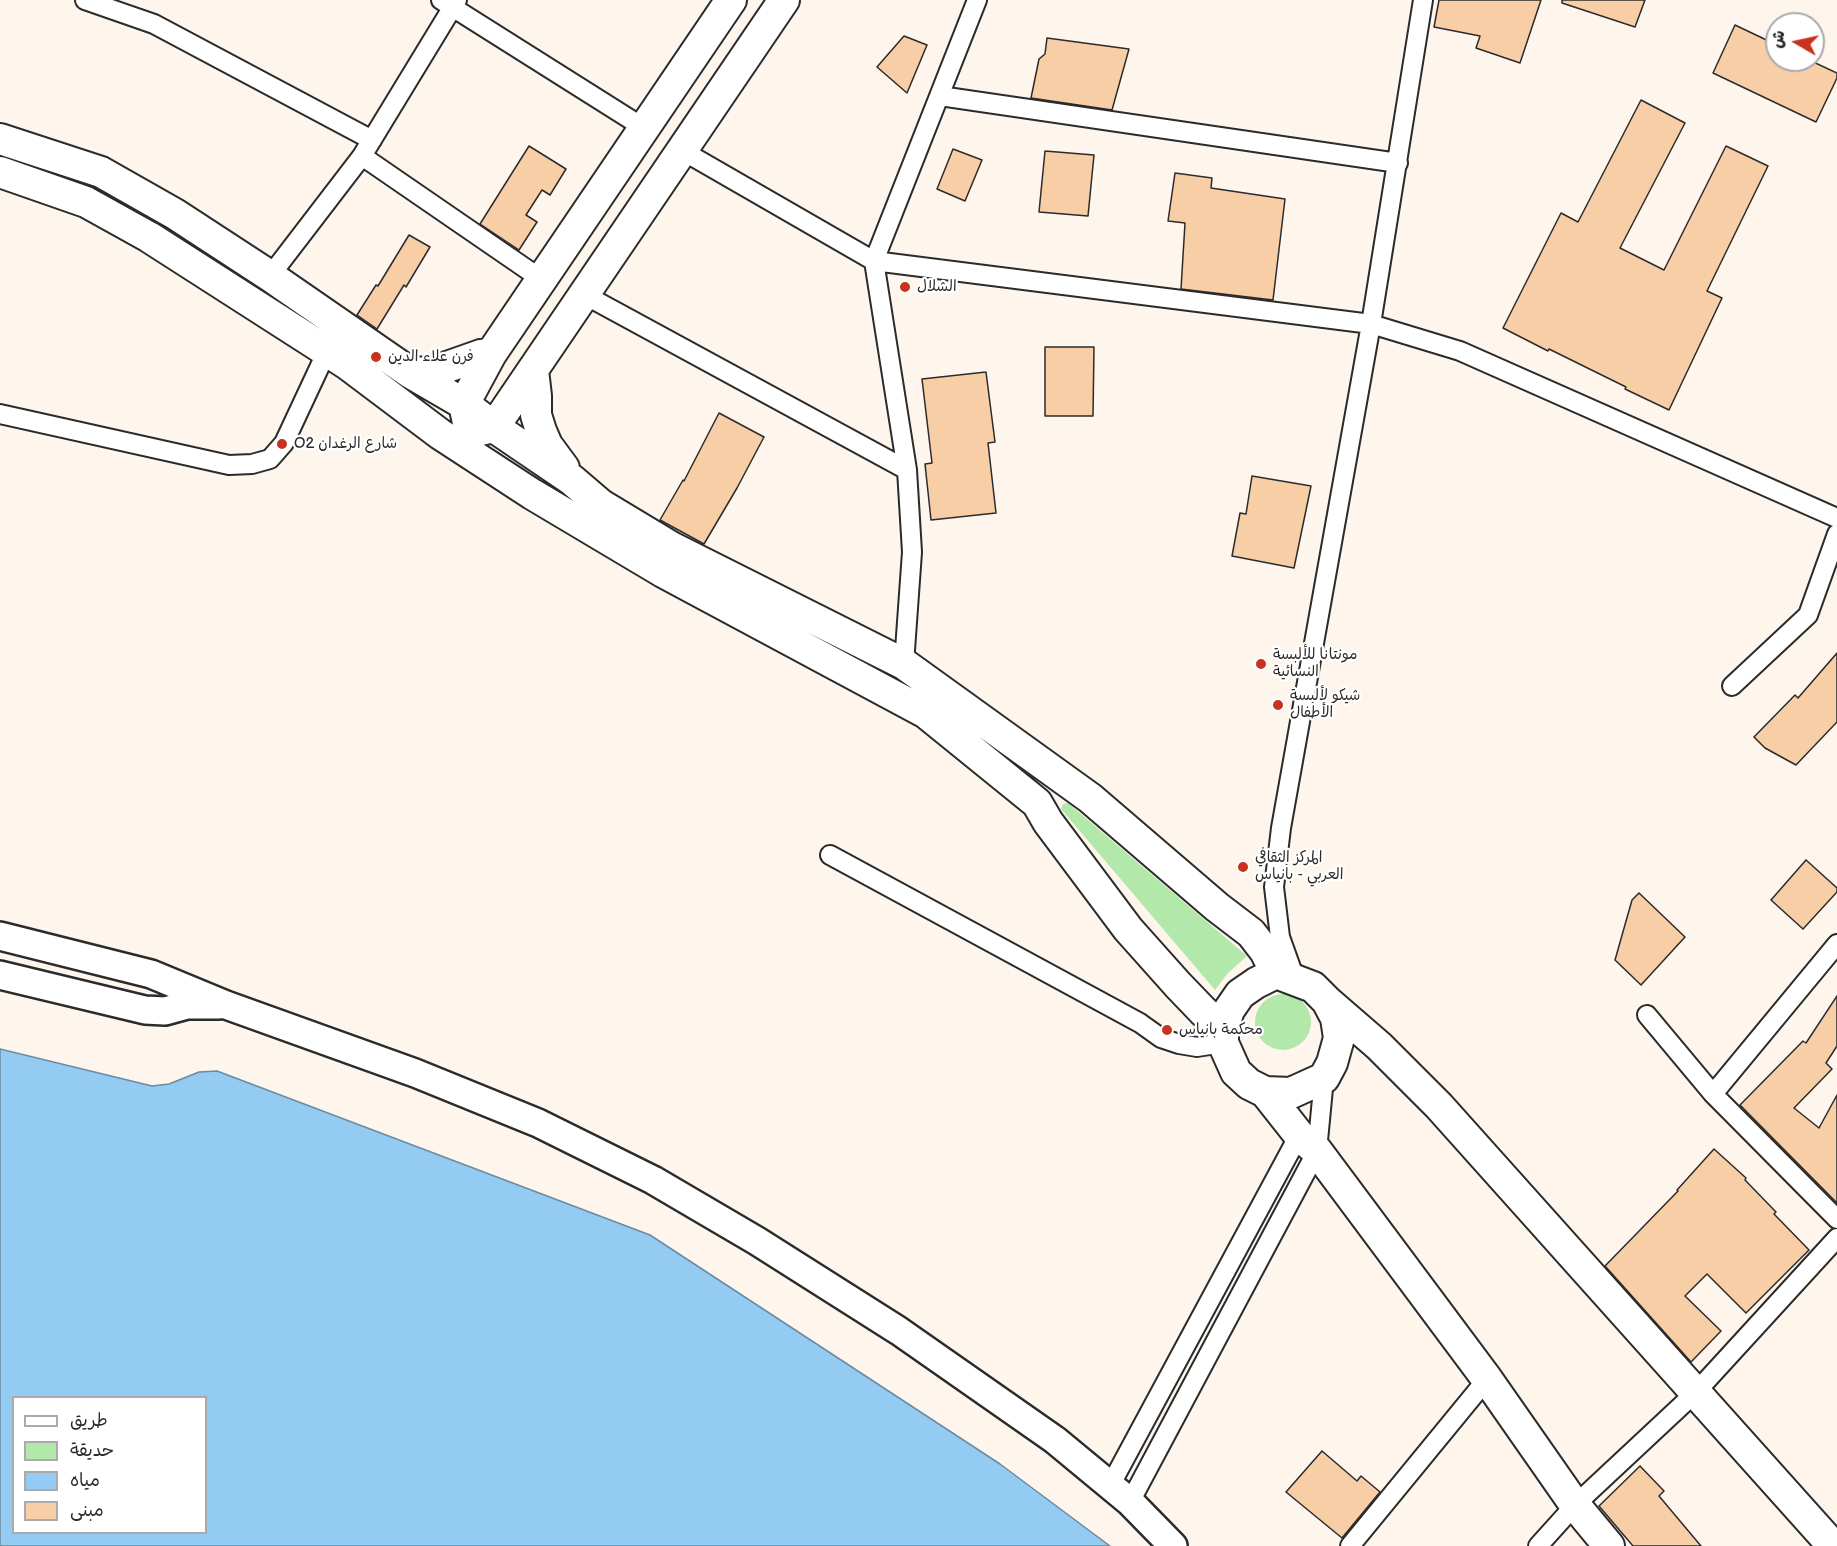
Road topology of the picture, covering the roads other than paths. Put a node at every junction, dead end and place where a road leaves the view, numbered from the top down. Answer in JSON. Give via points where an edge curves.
{"nodes":[{"id":1,"x":85,"y":0,"type":"edge"},
{"id":2,"x":731,"y":0,"type":"edge"},
{"id":3,"x":784,"y":0,"type":"edge"},
{"id":4,"x":977,"y":0,"type":"edge"},
{"id":5,"x":1423,"y":0,"type":"edge"},
{"id":6,"x":450,"y":3,"type":"edge"},
{"id":7,"x":940,"y":96,"type":"junction"},
{"id":8,"x":644,"y":128,"type":"junction"},
{"id":9,"x":0,"y":139,"type":"edge"},
{"id":10,"x":372,"y":140,"type":"junction"},
{"id":11,"x":683,"y":151,"type":"junction"},
{"id":12,"x":362,"y":156,"type":"junction"},
{"id":13,"x":1398,"y":163,"type":"junction"},
{"id":14,"x":0,"y":172,"type":"edge"},
{"id":15,"x":874,"y":261,"type":"junction"},
{"id":16,"x":270,"y":276,"type":"junction"},
{"id":17,"x":541,"y":279,"type":"junction"},
{"id":18,"x":585,"y":295,"type":"junction"},
{"id":19,"x":1371,"y":324,"type":"junction"},
{"id":20,"x":339,"y":348,"type":"junction"},
{"id":21,"x":491,"y":354,"type":"junction"},
{"id":22,"x":533,"y":370,"type":"junction"},
{"id":23,"x":409,"y":372,"type":"junction"},
{"id":24,"x":0,"y":414,"type":"edge"},
{"id":25,"x":476,"y":421,"type":"junction"},
{"id":26,"x":907,"y":470,"type":"junction"},
{"id":27,"x":572,"y":480,"type":"junction"},
{"id":28,"x":532,"y":494,"type":"junction"},
{"id":29,"x":1837,"y":518,"type":"edge"},
{"id":30,"x":1837,"y":534,"type":"edge"},
{"id":31,"x":904,"y":664,"type":"junction"},
{"id":32,"x":1732,"y":686,"type":"dead end"},
{"id":33,"x":1056,"y":774,"type":"junction"},
{"id":34,"x":1037,"y":803,"type":"junction"},
{"id":35,"x":830,"y":855,"type":"dead end"},
{"id":36,"x":0,"y":936,"type":"edge"},
{"id":37,"x":1837,"y":944,"type":"edge"},
{"id":38,"x":0,"y":975,"type":"edge"},
{"id":39,"x":1286,"y":976,"type":"junction"},
{"id":40,"x":1327,"y":1001,"type":"junction"},
{"id":41,"x":226,"y":1005,"type":"junction"},
{"id":42,"x":1647,"y":1015,"type":"dead end"},
{"id":43,"x":1223,"y":1036,"type":"junction"},
{"id":44,"x":1324,"y":1078,"type":"junction"},
{"id":45,"x":1265,"y":1092,"type":"junction"},
{"id":46,"x":1713,"y":1094,"type":"junction"},
{"id":47,"x":1308,"y":1143,"type":"junction"},
{"id":48,"x":1837,"y":1219,"type":"edge"},
{"id":49,"x":1837,"y":1238,"type":"edge"},
{"id":50,"x":1487,"y":1380,"type":"junction"},
{"id":51,"x":1696,"y":1392,"type":"junction"},
{"id":52,"x":1120,"y":1494,"type":"junction"},
{"id":53,"x":1575,"y":1505,"type":"junction"},
{"id":54,"x":1173,"y":1546,"type":"edge"},
{"id":55,"x":1350,"y":1546,"type":"edge"},
{"id":56,"x":1538,"y":1546,"type":"edge"},
{"id":57,"x":1609,"y":1546,"type":"edge"},
{"id":58,"x":1833,"y":1546,"type":"edge"}],
"edges":[{"from":1,"to":10,"type":"street","via":[[154,24]]},
{"from":2,"to":8,"type":"main road"},
{"from":3,"to":11,"type":"main road"},
{"from":4,"to":7,"type":"street"},
{"from":5,"to":13,"type":"street"},
{"from":6,"to":8,"type":"street"},
{"from":6,"to":10,"type":"street"},
{"from":7,"to":13,"type":"street"},
{"from":7,"to":15,"type":"street"},
{"from":8,"to":17,"type":"main road"},
{"from":9,"to":16,"type":"main road","via":[[101,172],[175,214]]},
{"from":10,"to":12,"type":"street"},
{"from":11,"to":15,"type":"street"},
{"from":11,"to":18,"type":"main road"},
{"from":12,"to":16,"type":"street"},
{"from":12,"to":17,"type":"street"},
{"from":13,"to":19,"type":"street"},
{"from":14,"to":20,"type":"main road","via":[[86,202]]},
{"from":15,"to":19,"type":"street"},
{"from":15,"to":26,"type":"street"},
{"from":16,"to":20,"type":"main road"},
{"from":17,"to":21,"type":"main road"},
{"from":18,"to":22,"type":"main road"},
{"from":18,"to":26,"type":"street"},
{"from":19,"to":29,"type":"street","via":[[1460,351]]},
{"from":19,"to":39,"type":"street","via":[[1281,828],[1274,887]]},
{"from":20,"to":23,"type":"main road"},
{"from":20,"to":24,"type":"street","via":[[284,443],[270,459],[252,464],[229,465]]},
{"from":20,"to":25,"type":"main road","via":[[459,427]]},
{"from":20,"to":28,"type":"main road","via":[[440,434]]},
{"from":21,"to":23,"type":"main road","via":[[430,373]]},
{"from":21,"to":25,"type":"main road"},
{"from":22,"to":25,"type":"main road"},
{"from":22,"to":27,"type":"main road","via":[[541,431]]},
{"from":23,"to":25,"type":"main road"},
{"from":25,"to":27,"type":"main road"},
{"from":25,"to":28,"type":"main road","via":[[492,452],[517,471]]},
{"from":26,"to":31,"type":"street","via":[[912,552]]},
{"from":27,"to":31,"type":"main road","via":[[600,504],[673,548]]},
{"from":28,"to":34,"type":"main road","via":[[663,572],[926,713]]},
{"from":30,"to":32,"type":"street","via":[[1808,615]]},
{"from":31,"to":33,"type":"main road"},
{"from":33,"to":34,"type":"main road"},
{"from":33,"to":39,"type":"main road","via":[[1251,933]]},
{"from":34,"to":43,"type":"main road","via":[[1128,929]]},
{"from":35,"to":43,"type":"street","via":[[1161,1038],[1197,1047]]},
{"from":36,"to":41,"type":"street","via":[[151,974]]},
{"from":37,"to":46,"type":"street"},
{"from":38,"to":41,"type":"street","via":[[145,1010]]},
{"from":39,"to":40,"type":"main road","via":[[1313,987]]},
{"from":39,"to":43,"type":"main road","via":[[1256,983],[1240,994],[1229,1010]]},
{"from":40,"to":44,"type":"main road","via":[[1336,1018],[1339,1038]]},
{"from":40,"to":51,"type":"main road","via":[[1439,1106]]},
{"from":41,"to":52,"type":"street","via":[[415,1073],[538,1123],[653,1180],[899,1331],[1054,1440]]},
{"from":42,"to":46,"type":"street"},
{"from":43,"to":45,"type":"main road","via":[[1236,1072]]},
{"from":44,"to":45,"type":"main road","via":[[1291,1093]]},
{"from":44,"to":47,"type":"street"},
{"from":45,"to":47,"type":"main road"},
{"from":46,"to":48,"type":"street"},
{"from":47,"to":50,"type":"main road"},
{"from":47,"to":52,"type":"street"},
{"from":47,"to":52,"type":"street"},
{"from":49,"to":51,"type":"street"},
{"from":50,"to":53,"type":"main road"},
{"from":50,"to":55,"type":"street"},
{"from":51,"to":53,"type":"street"},
{"from":51,"to":58,"type":"main road"},
{"from":52,"to":54,"type":"street"},
{"from":53,"to":56,"type":"street"},
{"from":53,"to":57,"type":"main road"}]}
